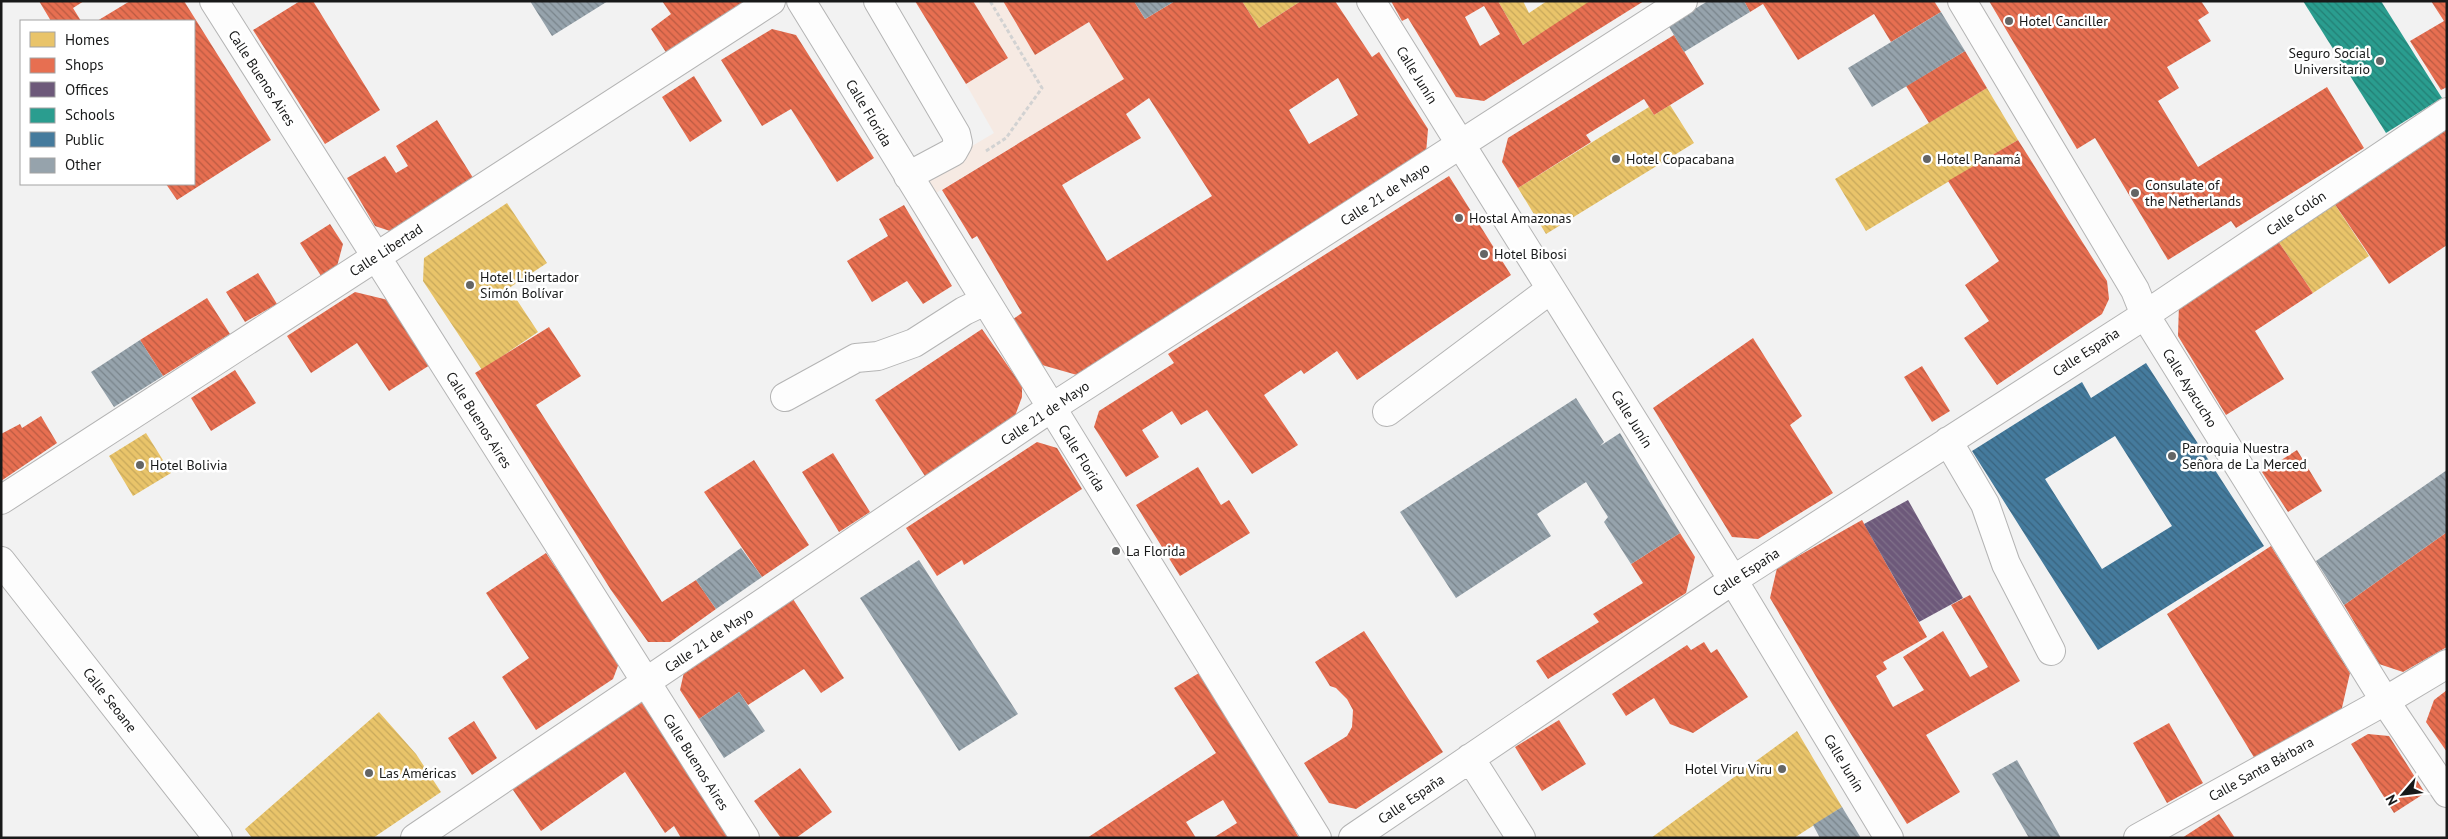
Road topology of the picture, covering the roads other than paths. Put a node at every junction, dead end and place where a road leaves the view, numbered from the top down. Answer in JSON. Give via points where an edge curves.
{"nodes":[{"id":1,"x":214,"y":1,"type":"edge"},
{"id":2,"x":771,"y":1,"type":"edge"},
{"id":3,"x":801,"y":1,"type":"edge"},
{"id":4,"x":878,"y":1,"type":"edge"},
{"id":5,"x":1371,"y":1,"type":"edge"},
{"id":6,"x":1682,"y":1,"type":"edge"},
{"id":7,"x":1962,"y":1,"type":"edge"},
{"id":8,"x":2447,"y":112,"type":"edge"},
{"id":9,"x":1461,"y":146,"type":"junction"},
{"id":10,"x":908,"y":176,"type":"junction"},
{"id":11,"x":376,"y":257,"type":"junction"},
{"id":12,"x":1550,"y":289,"type":"junction"},
{"id":13,"x":985,"y":301,"type":"junction"},
{"id":14,"x":2145,"y":315,"type":"junction"},
{"id":15,"x":786,"y":397,"type":"dead end"},
{"id":16,"x":1051,"y":408,"type":"junction"},
{"id":17,"x":1387,"y":412,"type":"dead end"},
{"id":18,"x":1948,"y":441,"type":"junction"},
{"id":19,"x":1,"y":500,"type":"edge"},
{"id":20,"x":1,"y":561,"type":"edge"},
{"id":21,"x":1733,"y":580,"type":"junction"},
{"id":22,"x":2052,"y":651,"type":"dead end"},
{"id":23,"x":2447,"y":664,"type":"edge"},
{"id":24,"x":646,"y":683,"type":"junction"},
{"id":25,"x":2385,"y":701,"type":"junction"},
{"id":26,"x":1470,"y":758,"type":"junction"},
{"id":27,"x":2447,"y":793,"type":"edge"},
{"id":28,"x":218,"y":838,"type":"edge"},
{"id":29,"x":415,"y":838,"type":"edge"},
{"id":30,"x":745,"y":838,"type":"edge"},
{"id":31,"x":1317,"y":838,"type":"edge"},
{"id":32,"x":1353,"y":838,"type":"edge"},
{"id":33,"x":1521,"y":838,"type":"edge"},
{"id":34,"x":1889,"y":838,"type":"edge"},
{"id":35,"x":2138,"y":838,"type":"edge"}],
"edges":[{"from":1,"to":11,"type":"street","name":"Calle Buenos Aires"},
{"from":2,"to":11,"type":"street","name":"Calle Libertad"},
{"from":3,"to":10,"type":"street","name":"Calle Florida"},
{"from":4,"to":10,"type":"street","via":[[956,134],[958,143],[953,152]]},
{"from":5,"to":9,"type":"street","name":"Calle Junín"},
{"from":6,"to":9,"type":"street","name":"Calle 21 de Mayo"},
{"from":7,"to":14,"type":"street","name":"Calle Ayacucho","via":[[2135,290]]},
{"from":8,"to":14,"type":"street","name":"Calle Colón"},
{"from":9,"to":12,"type":"street","name":"Calle Junín"},
{"from":9,"to":16,"type":"street","name":"Calle 21 de Mayo"},
{"from":10,"to":13,"type":"street","name":"Calle Florida"},
{"from":11,"to":19,"type":"street","name":"Calle Libertad"},
{"from":11,"to":24,"type":"street","name":"Calle Buenos Aires"},
{"from":12,"to":17,"type":"street"},
{"from":12,"to":21,"type":"street","name":"Calle Junín"},
{"from":13,"to":15,"type":"street","via":[[914,343],[878,356],[856,358]]},
{"from":13,"to":16,"type":"street","name":"Calle Florida"},
{"from":14,"to":18,"type":"street","name":"Calle España"},
{"from":14,"to":25,"type":"street","name":"Calle Ayacucho"},
{"from":16,"to":24,"type":"street","name":"Calle 21 de Mayo"},
{"from":16,"to":31,"type":"street","name":"Calle Florida"},
{"from":18,"to":21,"type":"street","name":"Calle España"},
{"from":18,"to":22,"type":"street","via":[[1986,504],[2006,564]]},
{"from":20,"to":28,"type":"street","name":"Calle Seoane"},
{"from":21,"to":26,"type":"street","name":"Calle España"},
{"from":21,"to":34,"type":"street","name":"Calle Junín"},
{"from":23,"to":25,"type":"street","name":"Calle Santa Bárbara"},
{"from":24,"to":29,"type":"street","name":"Calle 21 de Mayo"},
{"from":24,"to":30,"type":"street","name":"Calle Buenos Aires","via":[[724,816]]},
{"from":25,"to":27,"type":"street","name":"Calle Ayacucho"},
{"from":25,"to":35,"type":"street","name":"Calle Santa Bárbara"},
{"from":26,"to":32,"type":"street","name":"Calle España"},
{"from":26,"to":33,"type":"street"}]}
